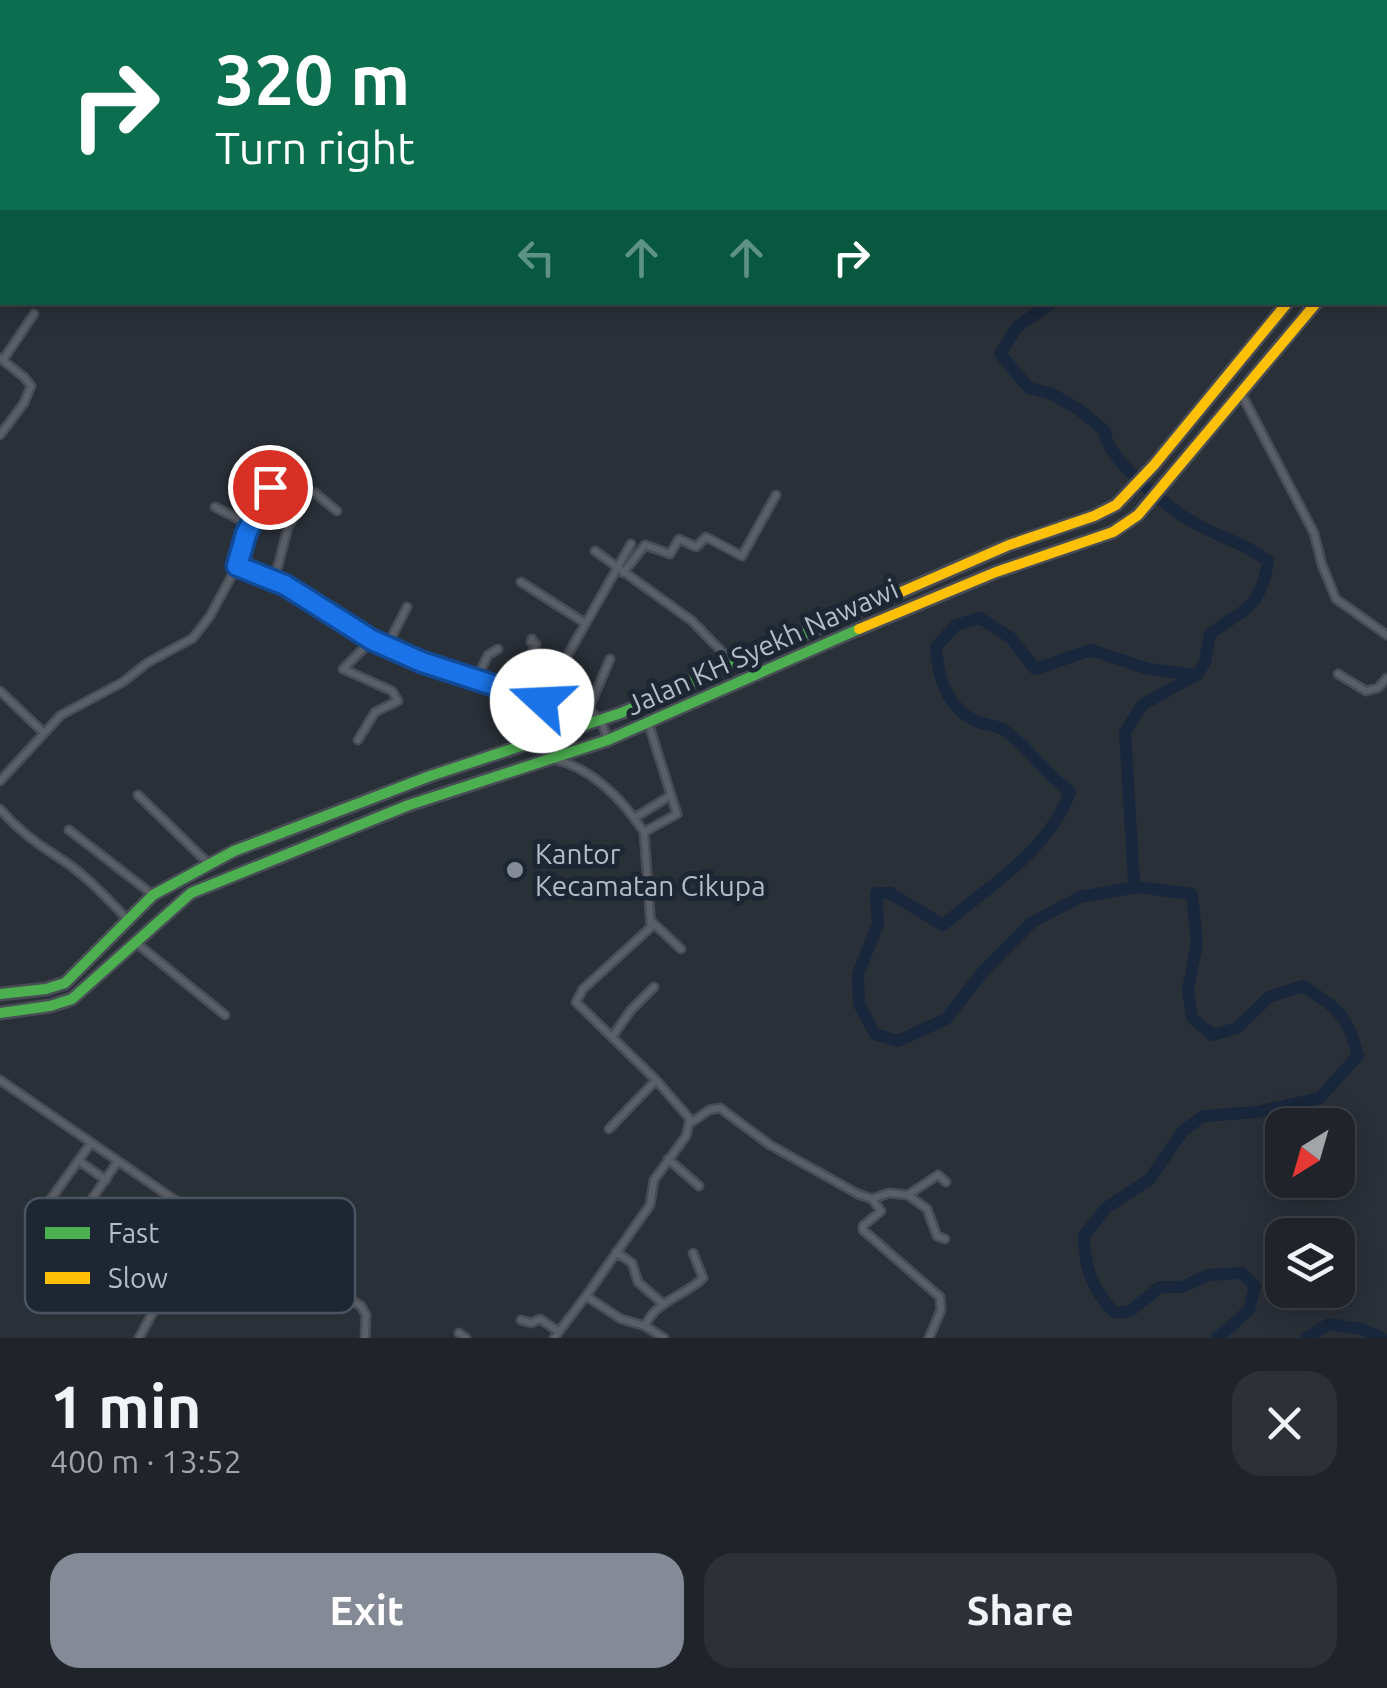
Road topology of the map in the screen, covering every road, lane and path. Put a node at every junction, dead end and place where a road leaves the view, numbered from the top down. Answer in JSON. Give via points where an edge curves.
{"nodes":[{"id":1,"x":1286,"y":305,"type":"edge"},
{"id":2,"x":1315,"y":305,"type":"edge"},
{"id":3,"x":34,"y":314,"type":"dead end"},
{"id":4,"x":1,"y":359,"type":"edge"},
{"id":5,"x":1242,"y":395,"type":"junction"},
{"id":6,"x":0,"y":435,"type":"edge"},
{"id":7,"x":244,"y":473,"type":"dead end"},
{"id":8,"x":776,"y":495,"type":"dead end"},
{"id":9,"x":216,"y":507,"type":"dead end"},
{"id":10,"x":337,"y":511,"type":"dead end"},
{"id":11,"x":250,"y":526,"type":"junction"},
{"id":12,"x":630,"y":544,"type":"dead end"},
{"id":13,"x":595,"y":551,"type":"dead end"},
{"id":14,"x":237,"y":566,"type":"junction"},
{"id":15,"x":620,"y":571,"type":"junction"},
{"id":16,"x":271,"y":578,"type":"junction"},
{"id":17,"x":521,"y":582,"type":"dead end"},
{"id":18,"x":408,"y":607,"type":"dead end"},
{"id":19,"x":584,"y":622,"type":"junction"},
{"id":20,"x":1387,"y":636,"type":"edge"},
{"id":21,"x":532,"y":639,"type":"dead end"},
{"id":22,"x":372,"y":640,"type":"junction"},
{"id":23,"x":388,"y":646,"type":"junction"},
{"id":24,"x":498,"y":648,"type":"dead end"},
{"id":25,"x":610,"y":659,"type":"dead end"},
{"id":26,"x":733,"y":663,"type":"junction"},
{"id":27,"x":1338,"y":674,"type":"dead end"},
{"id":28,"x":477,"y":678,"type":"junction"},
{"id":29,"x":1387,"y":678,"type":"edge"},
{"id":30,"x":0,"y":691,"type":"edge"},
{"id":31,"x":512,"y":692,"type":"junction"},
{"id":32,"x":542,"y":701,"type":"junction"},
{"id":33,"x":588,"y":708,"type":"junction"},
{"id":34,"x":601,"y":721,"type":"junction"},
{"id":35,"x":648,"y":722,"type":"junction"},
{"id":36,"x":44,"y":732,"type":"junction"},
{"id":37,"x":358,"y":740,"type":"dead end"},
{"id":38,"x":608,"y":740,"type":"junction"},
{"id":39,"x":552,"y":758,"type":"junction"},
{"id":40,"x":1,"y":778,"type":"edge"},
{"id":41,"x":138,"y":795,"type":"dead end"},
{"id":42,"x":670,"y":796,"type":"junction"},
{"id":43,"x":0,"y":809,"type":"edge"},
{"id":44,"x":634,"y":818,"type":"junction"},
{"id":45,"x":69,"y":830,"type":"dead end"},
{"id":46,"x":644,"y":832,"type":"junction"},
{"id":47,"x":209,"y":864,"type":"junction"},
{"id":48,"x":153,"y":895,"type":"junction"},
{"id":49,"x":128,"y":920,"type":"junction"},
{"id":50,"x":652,"y":922,"type":"junction"},
{"id":51,"x":135,"y":942,"type":"junction"},
{"id":52,"x":681,"y":949,"type":"dead end"},
{"id":53,"x":654,"y":987,"type":"dead end"},
{"id":54,"x":0,"y":994,"type":"edge"},
{"id":55,"x":0,"y":1013,"type":"edge"},
{"id":56,"x":225,"y":1016,"type":"dead end"},
{"id":57,"x":612,"y":1037,"type":"junction"},
{"id":58,"x":656,"y":1080,"type":"junction"},
{"id":59,"x":1,"y":1085,"type":"edge"},
{"id":60,"x":690,"y":1122,"type":"junction"},
{"id":61,"x":609,"y":1129,"type":"dead end"},
{"id":62,"x":91,"y":1143,"type":"junction"},
{"id":63,"x":668,"y":1159,"type":"junction"},
{"id":64,"x":118,"y":1161,"type":"junction"},
{"id":65,"x":79,"y":1162,"type":"junction"},
{"id":66,"x":106,"y":1180,"type":"junction"},
{"id":67,"x":946,"y":1182,"type":"dead end"},
{"id":68,"x":699,"y":1186,"type":"dead end"},
{"id":69,"x":908,"y":1195,"type":"junction"},
{"id":70,"x":52,"y":1198,"type":"edge"},
{"id":71,"x":93,"y":1198,"type":"edge"},
{"id":72,"x":172,"y":1198,"type":"edge"},
{"id":73,"x":872,"y":1199,"type":"junction"},
{"id":74,"x":946,"y":1239,"type":"dead end"},
{"id":75,"x":616,"y":1252,"type":"junction"},
{"id":76,"x":693,"y":1253,"type":"dead end"},
{"id":77,"x":586,"y":1296,"type":"junction"},
{"id":78,"x":355,"y":1302,"type":"edge"},
{"id":79,"x":662,"y":1304,"type":"junction"},
{"id":80,"x":152,"y":1313,"type":"edge"},
{"id":81,"x":521,"y":1320,"type":"dead end"},
{"id":82,"x":649,"y":1328,"type":"junction"},
{"id":83,"x":557,"y":1335,"type":"edge"},
{"id":84,"x":139,"y":1338,"type":"edge"},
{"id":85,"x":365,"y":1338,"type":"edge"},
{"id":86,"x":647,"y":1338,"type":"edge"},
{"id":87,"x":664,"y":1338,"type":"edge"},
{"id":88,"x":929,"y":1338,"type":"edge"}],
"edges":[{"from":1,"to":26,"type":"main road","name":"Jalan KH Syekh Nawawi","via":[[1116,505]]},
{"from":2,"to":5,"type":"main road","name":"Jalan KH Syekh Nawawi"},
{"from":3,"to":4,"type":"street"},
{"from":4,"to":6,"type":"street","via":[[31,386]]},
{"from":5,"to":20,"type":"street","via":[[1314,533],[1336,599]]},
{"from":5,"to":35,"type":"main road","name":"Jalan KH Syekh Nawawi","via":[[1138,515],[1113,532],[996,572]]},
{"from":7,"to":11,"type":"street","via":[[270,487]]},
{"from":8,"to":15,"type":"street","via":[[742,556],[706,536],[696,548],[679,540],[670,554],[645,545]]},
{"from":9,"to":11,"type":"street"},
{"from":10,"to":16,"type":"street","via":[[309,493],[288,527]]},
{"from":11,"to":14,"type":"street"},
{"from":12,"to":15,"type":"street"},
{"from":13,"to":15,"type":"street"},
{"from":14,"to":16,"type":"street"},
{"from":14,"to":36,"type":"street","via":[[193,638],[76,704]]},
{"from":15,"to":19,"type":"street"},
{"from":15,"to":26,"type":"street","via":[[692,620]]},
{"from":16,"to":22,"type":"street"},
{"from":17,"to":19,"type":"street"},
{"from":18,"to":23,"type":"street"},
{"from":19,"to":32,"type":"street"},
{"from":21,"to":31,"type":"street","via":[[536,644]]},
{"from":22,"to":23,"type":"street"},
{"from":22,"to":37,"type":"street","via":[[343,670],[392,691],[398,701],[375,712]]},
{"from":23,"to":28,"type":"street"},
{"from":24,"to":28,"type":"street"},
{"from":25,"to":33,"type":"street"},
{"from":26,"to":34,"type":"main road","name":"Jalan KH Syekh Nawawi"},
{"from":27,"to":29,"type":"street","via":[[1366,691]]},
{"from":28,"to":31,"type":"street"},
{"from":30,"to":36,"type":"street"},
{"from":31,"to":32,"type":"street"},
{"from":32,"to":33,"type":"street","via":[[572,700]]},
{"from":33,"to":34,"type":"street"},
{"from":34,"to":38,"type":"street"},
{"from":34,"to":47,"type":"main road","name":"Jalan KH Syekh Nawawi","via":[[430,776]]},
{"from":35,"to":38,"type":"main road","name":"Jalan KH Syekh Nawawi"},
{"from":35,"to":42,"type":"street"},
{"from":36,"to":40,"type":"street"},
{"from":38,"to":39,"type":"main road","name":"Jalan KH Syekh Nawawi"},
{"from":39,"to":44,"type":"street","via":[[592,776]]},
{"from":39,"to":51,"type":"main road","name":"Jalan KH Syekh Nawawi","via":[[409,805],[191,893]]},
{"from":41,"to":47,"type":"street"},
{"from":42,"to":44,"type":"street"},
{"from":42,"to":46,"type":"street","via":[[677,814]]},
{"from":43,"to":49,"type":"street"},
{"from":44,"to":46,"type":"street"},
{"from":45,"to":48,"type":"street"},
{"from":46,"to":50,"type":"street"},
{"from":47,"to":48,"type":"main road","name":"Jalan KH Syekh Nawawi"},
{"from":48,"to":49,"type":"main road","name":"Jalan KH Syekh Nawawi"},
{"from":49,"to":54,"type":"main road","name":"Jalan KH Syekh Nawawi","via":[[66,983]]},
{"from":50,"to":52,"type":"street"},
{"from":50,"to":57,"type":"street","via":[[577,995],[579,1008]]},
{"from":51,"to":55,"type":"main road","name":"Jalan KH Syekh Nawawi","via":[[72,999]]},
{"from":51,"to":56,"type":"street"},
{"from":53,"to":57,"type":"street"},
{"from":57,"to":58,"type":"street"},
{"from":58,"to":60,"type":"street"},
{"from":58,"to":61,"type":"street"},
{"from":59,"to":62,"type":"street"},
{"from":60,"to":63,"type":"street"},
{"from":60,"to":73,"type":"street","via":[[720,1108],[770,1144]]},
{"from":62,"to":64,"type":"street"},
{"from":62,"to":65,"type":"street"},
{"from":63,"to":68,"type":"street"},
{"from":63,"to":75,"type":"street","via":[[651,1188],[650,1205]]},
{"from":64,"to":66,"type":"street"},
{"from":64,"to":72,"type":"street"},
{"from":65,"to":66,"type":"street"},
{"from":65,"to":70,"type":"street"},
{"from":66,"to":71,"type":"street"},
{"from":67,"to":69,"type":"street","via":[[938,1175]]},
{"from":69,"to":73,"type":"street"},
{"from":69,"to":74,"type":"street","via":[[926,1208],[937,1236]]},
{"from":73,"to":88,"type":"street","via":[[881,1212],[863,1230],[940,1297]]},
{"from":75,"to":77,"type":"street"},
{"from":75,"to":79,"type":"street"},
{"from":76,"to":79,"type":"street","via":[[703,1278]]},
{"from":77,"to":82,"type":"street","via":[[620,1319]]},
{"from":77,"to":83,"type":"street"},
{"from":78,"to":85,"type":"street","via":[[366,1315]]},
{"from":79,"to":82,"type":"street","via":[[649,1316]]},
{"from":80,"to":84,"type":"street"},
{"from":81,"to":83,"type":"street","via":[[540,1319]]},
{"from":82,"to":86,"type":"street"},
{"from":82,"to":87,"type":"street"}]}
